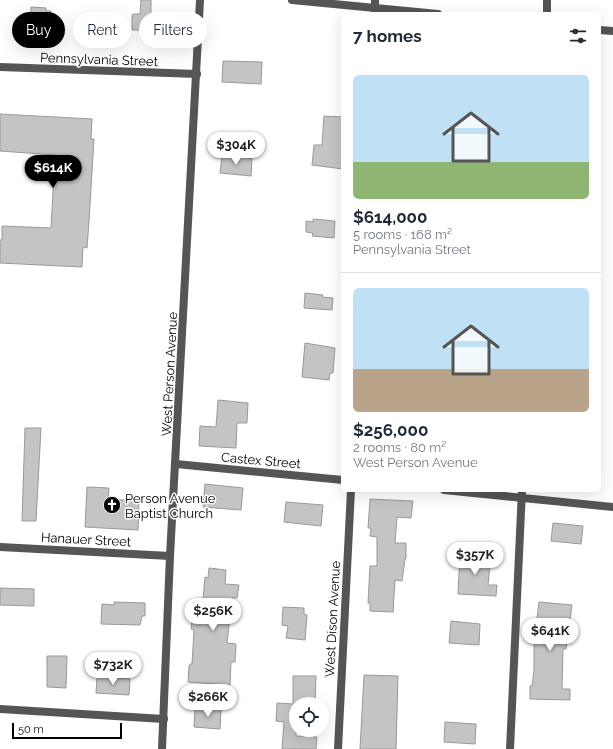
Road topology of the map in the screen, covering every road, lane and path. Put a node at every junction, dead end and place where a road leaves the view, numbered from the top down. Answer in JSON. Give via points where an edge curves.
{"nodes":[{"id":1,"x":200,"y":0,"type":"edge"},
{"id":2,"x":292,"y":0,"type":"edge"},
{"id":3,"x":547,"y":0,"type":"edge"},
{"id":4,"x":375,"y":7,"type":"edge"},
{"id":5,"x":420,"y":12,"type":"edge"},
{"id":6,"x":546,"y":12,"type":"edge"},
{"id":7,"x":601,"y":30,"type":"edge"},
{"id":8,"x":613,"y":31,"type":"edge"},
{"id":9,"x":0,"y":67,"type":"edge"},
{"id":10,"x":197,"y":74,"type":"junction"},
{"id":11,"x":176,"y":464,"type":"junction"},
{"id":12,"x":341,"y":480,"type":"edge"},
{"id":13,"x":350,"y":492,"type":"edge"},
{"id":14,"x":483,"y":492,"type":"edge"},
{"id":15,"x":522,"y":494,"type":"edge"},
{"id":16,"x":613,"y":507,"type":"edge"},
{"id":17,"x":0,"y":547,"type":"edge"},
{"id":18,"x":170,"y":556,"type":"junction"},
{"id":19,"x":0,"y":709,"type":"edge"},
{"id":20,"x":164,"y":719,"type":"junction"},
{"id":21,"x":162,"y":749,"type":"edge"},
{"id":22,"x":338,"y":749,"type":"edge"},
{"id":23,"x":510,"y":749,"type":"edge"}],
"edges":[{"from":1,"to":10,"type":"street","name":"West Person Avenue"},
{"from":2,"to":4,"type":"street"},
{"from":3,"to":6,"type":"street"},
{"from":4,"to":5,"type":"street"},
{"from":7,"to":8,"type":"street"},
{"from":9,"to":10,"type":"street","name":"Pennsylvania Street"},
{"from":10,"to":11,"type":"street","name":"West Person Avenue"},
{"from":11,"to":12,"type":"street","name":"Castex Street"},
{"from":11,"to":18,"type":"street","name":"West Person Avenue"},
{"from":13,"to":22,"type":"street","name":"West Dison Avenue"},
{"from":14,"to":15,"type":"street"},
{"from":15,"to":16,"type":"street"},
{"from":15,"to":23,"type":"street"},
{"from":17,"to":18,"type":"street","name":"Hanauer Street"},
{"from":18,"to":20,"type":"street","name":"West Person Avenue"},
{"from":19,"to":20,"type":"street"},
{"from":20,"to":21,"type":"street","name":"West Person Avenue"}]}
